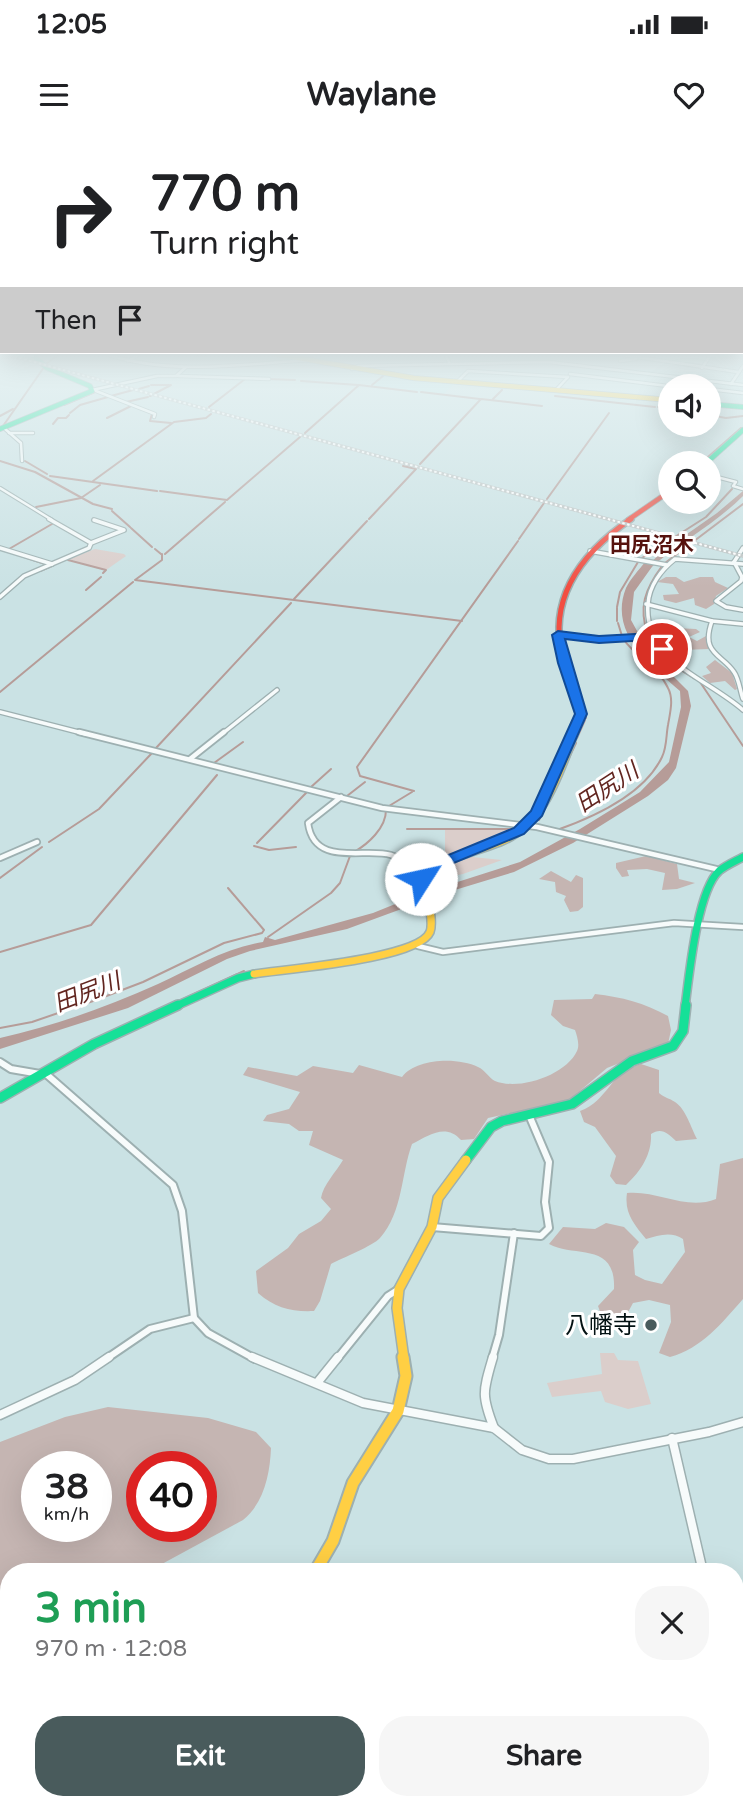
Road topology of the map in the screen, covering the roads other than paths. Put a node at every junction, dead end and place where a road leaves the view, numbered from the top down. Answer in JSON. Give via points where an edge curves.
{"nodes":[{"id":1,"x":7,"y":432,"type":"edge"},
{"id":2,"x":25,"y":432,"type":"edge"},
{"id":3,"x":741,"y":432,"type":"edge"},
{"id":4,"x":33,"y":433,"type":"dead end"},
{"id":5,"x":720,"y":451,"type":"edge"},
{"id":6,"x":22,"y":461,"type":"dead end"},
{"id":7,"x":721,"y":478,"type":"edge"},
{"id":8,"x":0,"y":488,"type":"edge"},
{"id":9,"x":741,"y":489,"type":"edge"},
{"id":10,"x":658,"y":500,"type":"edge"},
{"id":11,"x":94,"y":520,"type":"dead end"},
{"id":12,"x":91,"y":543,"type":"junction"},
{"id":13,"x":0,"y":548,"type":"edge"},
{"id":14,"x":743,"y":548,"type":"edge"},
{"id":15,"x":590,"y":551,"type":"junction"},
{"id":16,"x":734,"y":562,"type":"junction"},
{"id":17,"x":743,"y":564,"type":"edge"},
{"id":18,"x":52,"y":565,"type":"junction"},
{"id":19,"x":667,"y":565,"type":"junction"},
{"id":20,"x":0,"y":597,"type":"edge"},
{"id":21,"x":646,"y":604,"type":"junction"},
{"id":22,"x":743,"y":610,"type":"edge"},
{"id":23,"x":712,"y":621,"type":"junction"},
{"id":24,"x":743,"y":624,"type":"edge"},
{"id":25,"x":558,"y":635,"type":"junction"},
{"id":26,"x":653,"y":637,"type":"junction"},
{"id":27,"x":277,"y":690,"type":"dead end"},
{"id":28,"x":741,"y":702,"type":"edge"},
{"id":29,"x":743,"y":710,"type":"edge"},
{"id":30,"x":0,"y":712,"type":"edge"},
{"id":31,"x":190,"y":759,"type":"junction"},
{"id":32,"x":341,"y":797,"type":"junction"},
{"id":33,"x":382,"y":808,"type":"joint"},
{"id":34,"x":390,"y":809,"type":"joint"},
{"id":35,"x":526,"y":827,"type":"junction"},
{"id":36,"x":37,"y":842,"type":"dead end"},
{"id":37,"x":743,"y":857,"type":"edge"},
{"id":38,"x":0,"y":858,"type":"edge"},
{"id":39,"x":718,"y":869,"type":"junction"},
{"id":40,"x":424,"y":873,"type":"junction"},
{"id":41,"x":699,"y":924,"type":"junction"},
{"id":42,"x":743,"y":926,"type":"edge"},
{"id":43,"x":418,"y":946,"type":"junction"},
{"id":44,"x":0,"y":1062,"type":"edge"},
{"id":45,"x":43,"y":1074,"type":"junction"},
{"id":46,"x":0,"y":1098,"type":"edge"},
{"id":47,"x":529,"y":1115,"type":"junction"},
{"id":48,"x":432,"y":1227,"type":"junction"},
{"id":49,"x":514,"y":1233,"type":"junction"},
{"id":50,"x":399,"y":1289,"type":"junction"},
{"id":51,"x":194,"y":1318,"type":"junction"},
{"id":52,"x":317,"y":1383,"type":"junction"},
{"id":53,"x":398,"y":1411,"type":"junction"},
{"id":54,"x":0,"y":1415,"type":"edge"},
{"id":55,"x":743,"y":1422,"type":"edge"},
{"id":56,"x":494,"y":1428,"type":"junction"},
{"id":57,"x":672,"y":1438,"type":"junction"},
{"id":58,"x":320,"y":1563,"type":"edge"},
{"id":59,"x":701,"y":1563,"type":"edge"}],
"edges":[{"from":1,"to":6,"type":"street","via":[[21,443]]},
{"from":2,"to":4,"type":"street"},
{"from":3,"to":5,"type":"main road"},
{"from":7,"to":9,"type":"street","via":[[736,482],[733,486]]},
{"from":8,"to":12,"type":"street"},
{"from":10,"to":15,"type":"main road"},
{"from":11,"to":12,"type":"street","via":[[124,530]]},
{"from":12,"to":18,"type":"street","via":[[86,550]]},
{"from":13,"to":18,"type":"street"},
{"from":14,"to":16,"type":"street"},
{"from":15,"to":19,"type":"street"},
{"from":15,"to":25,"type":"main road","via":[[579,562],[567,588]]},
{"from":16,"to":17,"type":"street"},
{"from":16,"to":19,"type":"street","via":[[681,558]]},
{"from":16,"to":22,"type":"street","via":[[741,581],[716,601]]},
{"from":18,"to":20,"type":"street","via":[[19,579]]},
{"from":19,"to":21,"type":"street"},
{"from":21,"to":23,"type":"street"},
{"from":21,"to":26,"type":"street"},
{"from":23,"to":24,"type":"street"},
{"from":23,"to":28,"type":"street","via":[[708,632],[714,655],[734,672]]},
{"from":25,"to":26,"type":"street"},
{"from":25,"to":35,"type":"main road","via":[[581,714],[538,813]]},
{"from":26,"to":28,"type":"street","via":[[677,665]]},
{"from":27,"to":31,"type":"street"},
{"from":28,"to":29,"type":"street"},
{"from":30,"to":31,"type":"street"},
{"from":31,"to":32,"type":"street"},
{"from":32,"to":33,"type":"street"},
{"from":32,"to":40,"type":"street","via":[[308,823],[313,841],[351,855],[390,855]]},
{"from":33,"to":34,"type":"street"},
{"from":34,"to":35,"type":"street"},
{"from":35,"to":39,"type":"street"},
{"from":35,"to":40,"type":"main road"},
{"from":36,"to":38,"type":"street"},
{"from":37,"to":39,"type":"main road"},
{"from":39,"to":41,"type":"main road"},
{"from":40,"to":43,"type":"main road","via":[[422,887],[433,924]]},
{"from":41,"to":42,"type":"street"},
{"from":41,"to":43,"type":"street","via":[[652,925],[443,951]]},
{"from":41,"to":47,"type":"main road","via":[[692,943],[683,1031],[673,1046],[609,1074],[572,1104]]},
{"from":43,"to":45,"type":"main road","via":[[370,959],[238,978],[94,1044]]},
{"from":44,"to":45,"type":"street","via":[[10,1069]]},
{"from":45,"to":46,"type":"main road"},
{"from":45,"to":51,"type":"street","via":[[173,1185],[182,1210]]},
{"from":47,"to":48,"type":"main road","via":[[502,1121],[483,1134],[438,1198]]},
{"from":47,"to":49,"type":"street","via":[[549,1162],[545,1202],[549,1228],[541,1236]]},
{"from":48,"to":49,"type":"street"},
{"from":48,"to":50,"type":"main road"},
{"from":49,"to":56,"type":"street","via":[[499,1335],[484,1390]]},
{"from":50,"to":52,"type":"street","via":[[388,1296]]},
{"from":50,"to":53,"type":"main road","via":[[397,1308],[406,1376]]},
{"from":51,"to":52,"type":"street","via":[[230,1346]]},
{"from":51,"to":54,"type":"street","via":[[150,1329],[75,1380]]},
{"from":52,"to":53,"type":"street","via":[[363,1403]]},
{"from":53,"to":56,"type":"street"},
{"from":53,"to":58,"type":"main road","via":[[353,1483],[333,1542]]},
{"from":55,"to":57,"type":"street"},
{"from":56,"to":57,"type":"street","via":[[522,1450],[549,1459],[573,1459]]},
{"from":57,"to":59,"type":"street"}]}
